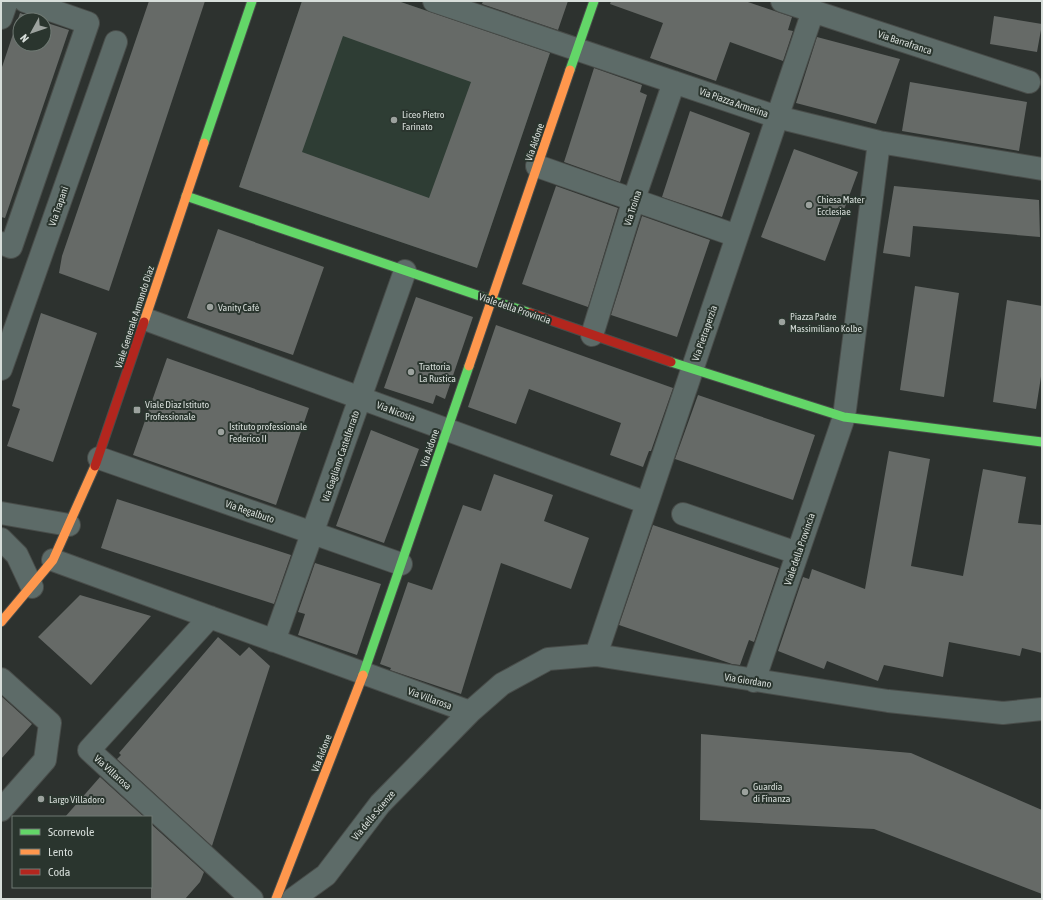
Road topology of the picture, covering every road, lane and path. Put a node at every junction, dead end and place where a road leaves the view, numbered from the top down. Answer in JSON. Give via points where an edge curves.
{"nodes":[{"id":1,"x":6,"y":1,"type":"edge"},
{"id":2,"x":25,"y":1,"type":"edge"},
{"id":3,"x":252,"y":1,"type":"edge"},
{"id":4,"x":434,"y":1,"type":"edge"},
{"id":5,"x":594,"y":1,"type":"edge"},
{"id":6,"x":782,"y":1,"type":"edge"},
{"id":7,"x":463,"y":6,"type":"edge"},
{"id":8,"x":813,"y":11,"type":"junction"},
{"id":9,"x":1,"y":18,"type":"edge"},
{"id":10,"x":116,"y":42,"type":"dead end"},
{"id":11,"x":577,"y":49,"type":"junction"},
{"id":12,"x":674,"y":82,"type":"junction"},
{"id":13,"x":1029,"y":82,"type":"dead end"},
{"id":14,"x":777,"y":117,"type":"junction"},
{"id":15,"x":879,"y":142,"type":"junction"},
{"id":16,"x":537,"y":166,"type":"junction"},
{"id":17,"x":1042,"y":169,"type":"edge"},
{"id":18,"x":186,"y":196,"type":"junction"},
{"id":19,"x":634,"y":199,"type":"junction"},
{"id":20,"x":737,"y":236,"type":"junction"},
{"id":21,"x":1,"y":244,"type":"edge"},
{"id":22,"x":405,"y":271,"type":"junction"},
{"id":23,"x":491,"y":300,"type":"junction"},
{"id":24,"x":145,"y":319,"type":"junction"},
{"id":25,"x":592,"y":334,"type":"junction"},
{"id":26,"x":692,"y":368,"type":"junction"},
{"id":27,"x":1,"y":369,"type":"edge"},
{"id":28,"x":360,"y":398,"type":"junction"},
{"id":29,"x":844,"y":417,"type":"junction"},
{"id":30,"x":447,"y":430,"type":"junction"},
{"id":31,"x":1042,"y":442,"type":"edge"},
{"id":32,"x":99,"y":458,"type":"junction"},
{"id":33,"x":647,"y":503,"type":"junction"},
{"id":34,"x":1,"y":513,"type":"edge"},
{"id":35,"x":683,"y":514,"type":"dead end"},
{"id":36,"x":68,"y":525,"type":"junction"},
{"id":37,"x":312,"y":533,"type":"junction"},
{"id":38,"x":1,"y":539,"type":"edge"},
{"id":39,"x":797,"y":553,"type":"junction"},
{"id":40,"x":53,"y":560,"type":"junction"},
{"id":41,"x":401,"y":564,"type":"junction"},
{"id":42,"x":32,"y":587,"type":"junction"},
{"id":43,"x":210,"y":617,"type":"junction"},
{"id":44,"x":1,"y":622,"type":"edge"},
{"id":45,"x":274,"y":641,"type":"junction"},
{"id":46,"x":596,"y":655,"type":"junction"},
{"id":47,"x":364,"y":673,"type":"junction"},
{"id":48,"x":1,"y":679,"type":"edge"},
{"id":49,"x":754,"y":681,"type":"junction"},
{"id":50,"x":1042,"y":709,"type":"edge"},
{"id":51,"x":470,"y":712,"type":"junction"},
{"id":52,"x":1,"y":810,"type":"edge"},
{"id":53,"x":252,"y":899,"type":"edge"},
{"id":54,"x":276,"y":899,"type":"edge"},
{"id":55,"x":292,"y":899,"type":"edge"}],
"edges":[{"from":1,"to":9,"type":"street"},
{"from":2,"to":21,"type":"street","via":[[88,23],[11,247]]},
{"from":3,"to":18,"type":"street","name":"Viale Generale Armando Diaz"},
{"from":4,"to":7,"type":"street","name":"Via Piazza Armerina"},
{"from":5,"to":11,"type":"street","name":"Via Aidone"},
{"from":6,"to":8,"type":"street","name":"Via Barrafranca"},
{"from":7,"to":11,"type":"street","name":"Via Piazza Armerina"},
{"from":8,"to":13,"type":"street","name":"Via Barrafranca"},
{"from":8,"to":14,"type":"street","name":"Via Pietraperzia"},
{"from":10,"to":27,"type":"street","name":"Via Trapani"},
{"from":11,"to":12,"type":"street","name":"Via Piazza Armerina"},
{"from":11,"to":16,"type":"street","name":"Via Aidone"},
{"from":12,"to":14,"type":"street","name":"Via Piazza Armerina"},
{"from":12,"to":19,"type":"street","name":"Via Troina"},
{"from":14,"to":15,"type":"street","name":"Via Piazza Armerina"},
{"from":14,"to":20,"type":"street","name":"Via Pietraperzia"},
{"from":15,"to":17,"type":"street","name":"Via Piazza Armerina"},
{"from":15,"to":29,"type":"street","name":"Viale della Provincia"},
{"from":16,"to":19,"type":"street"},
{"from":16,"to":23,"type":"street","name":"Via Aidone"},
{"from":18,"to":22,"type":"street","name":"Viale della Provincia"},
{"from":18,"to":24,"type":"street","name":"Viale Generale Armando Diaz"},
{"from":19,"to":20,"type":"street"},
{"from":19,"to":25,"type":"street","name":"Via Troina"},
{"from":20,"to":26,"type":"street","name":"Via Pietraperzia"},
{"from":22,"to":23,"type":"street","name":"Viale della Provincia"},
{"from":22,"to":28,"type":"street","name":"Via Gagliano Castelferrato"},
{"from":23,"to":25,"type":"street","name":"Viale della Provincia"},
{"from":23,"to":30,"type":"street","name":"Via Aidone"},
{"from":24,"to":28,"type":"street","name":"Via Nicosia"},
{"from":24,"to":32,"type":"street","name":"Viale Generale Armando Diaz"},
{"from":25,"to":26,"type":"street","name":"Viale della Provincia"},
{"from":26,"to":29,"type":"street","name":"Viale della Provincia"},
{"from":26,"to":33,"type":"street","name":"Via Pietraperzia"},
{"from":28,"to":30,"type":"street","name":"Via Nicosia"},
{"from":28,"to":37,"type":"street","name":"Via Gagliano Castelferrato"},
{"from":29,"to":31,"type":"street","name":"Viale della Provincia"},
{"from":29,"to":39,"type":"street","name":"Viale della Provincia"},
{"from":30,"to":33,"type":"street","name":"Via Nicosia"},
{"from":30,"to":41,"type":"street","name":"Via Aidone"},
{"from":32,"to":36,"type":"street","name":"Viale Generale Armando Diaz"},
{"from":32,"to":37,"type":"street","name":"Via Regalbuto"},
{"from":33,"to":46,"type":"street","name":"Via Pietraperzia"},
{"from":34,"to":36,"type":"street"},
{"from":35,"to":39,"type":"street"},
{"from":36,"to":40,"type":"street","name":"Viale Generale Armando Diaz"},
{"from":37,"to":41,"type":"street","name":"Via Regalbuto"},
{"from":37,"to":45,"type":"street","name":"Via Gagliano Castelferrato"},
{"from":38,"to":42,"type":"street","via":[[16,555]]},
{"from":39,"to":49,"type":"street","name":"Viale della Provincia"},
{"from":40,"to":42,"type":"street","name":"Viale Generale Armando Diaz"},
{"from":40,"to":43,"type":"street","name":"Via Villarosa"},
{"from":41,"to":47,"type":"street","name":"Via Aidone"},
{"from":42,"to":44,"type":"street","name":"Viale Generale Armando Diaz"},
{"from":43,"to":45,"type":"street","name":"Via Villarosa"},
{"from":43,"to":53,"type":"street","name":"Via Villarosa","via":[[88,750]]},
{"from":45,"to":47,"type":"street","name":"Via Villarosa"},
{"from":46,"to":49,"type":"street","name":"Via Giordano"},
{"from":46,"to":51,"type":"street","name":"Via Giordano","via":[[548,659],[502,684]]},
{"from":47,"to":51,"type":"street","name":"Via Villarosa"},
{"from":47,"to":54,"type":"street","name":"Via Aidone"},
{"from":48,"to":52,"type":"street","via":[[50,723],[45,760]]},
{"from":49,"to":50,"type":"street","name":"Via Giordano","via":[[888,701],[1003,713]]},
{"from":51,"to":55,"type":"street","name":"Via delle Scienze","via":[[380,804],[326,875]]}]}
